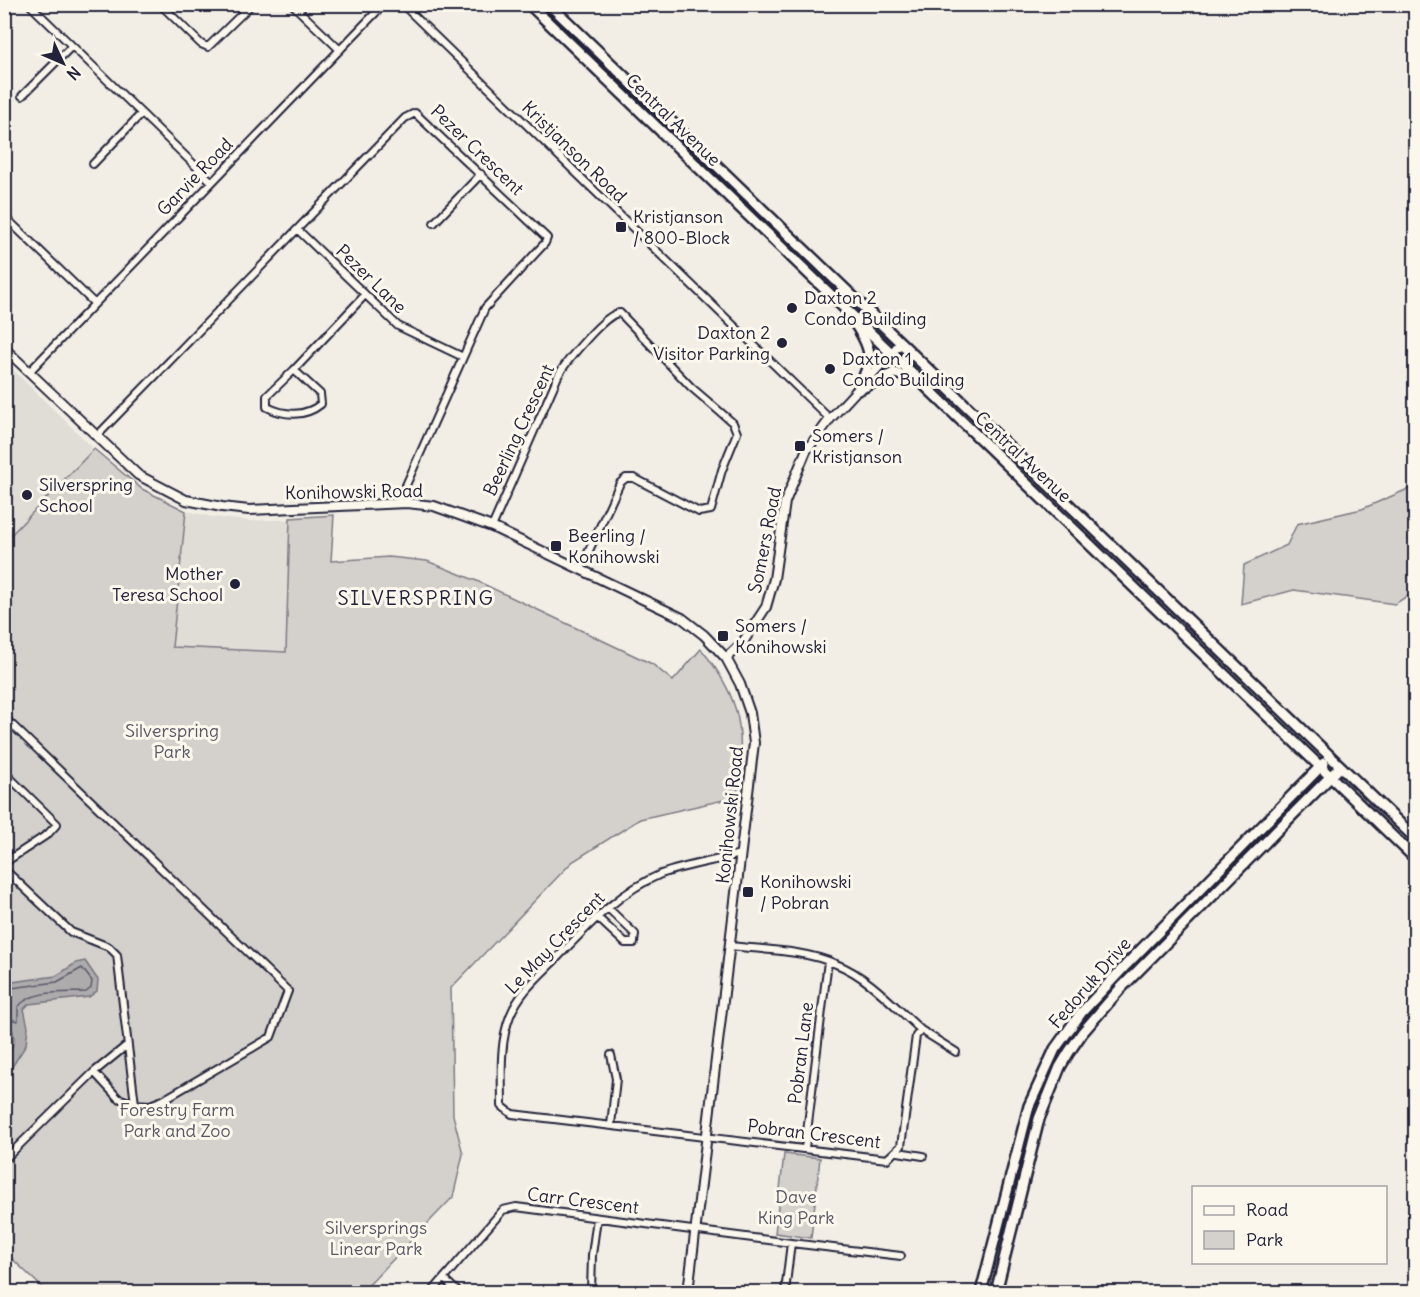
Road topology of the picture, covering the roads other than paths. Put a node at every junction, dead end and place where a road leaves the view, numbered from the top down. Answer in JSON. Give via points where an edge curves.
{"nodes":[{"id":1,"x":29,"y":4,"type":"edge"},
{"id":2,"x":160,"y":4,"type":"edge"},
{"id":3,"x":252,"y":4,"type":"edge"},
{"id":4,"x":292,"y":4,"type":"edge"},
{"id":5,"x":384,"y":4,"type":"edge"},
{"id":6,"x":402,"y":4,"type":"edge"},
{"id":7,"x":529,"y":4,"type":"edge"},
{"id":8,"x":549,"y":4,"type":"edge"},
{"id":9,"x":72,"y":46,"type":"junction"},
{"id":10,"x":340,"y":50,"type":"junction"},
{"id":11,"x":22,"y":96,"type":"dead end"},
{"id":12,"x":141,"y":114,"type":"junction"},
{"id":13,"x":93,"y":164,"type":"dead end"},
{"id":14,"x":482,"y":174,"type":"junction"},
{"id":15,"x":212,"y":182,"type":"junction"},
{"id":16,"x":4,"y":216,"type":"edge"},
{"id":17,"x":434,"y":223,"type":"dead end"},
{"id":18,"x":298,"y":230,"type":"junction"},
{"id":19,"x":365,"y":295,"type":"junction"},
{"id":20,"x":94,"y":303,"type":"junction"},
{"id":21,"x":846,"y":311,"type":"junction"},
{"id":22,"x":900,"y":344,"type":"junction"},
{"id":23,"x":4,"y":348,"type":"edge"},
{"id":24,"x":891,"y":354,"type":"junction"},
{"id":25,"x":463,"y":357,"type":"junction"},
{"id":26,"x":294,"y":370,"type":"junction"},
{"id":27,"x":29,"y":372,"type":"junction"},
{"id":28,"x":920,"y":381,"type":"junction"},
{"id":29,"x":858,"y":390,"type":"junction"},
{"id":30,"x":830,"y":419,"type":"junction"},
{"id":31,"x":96,"y":437,"type":"junction"},
{"id":32,"x":399,"y":503,"type":"junction"},
{"id":33,"x":492,"y":526,"type":"junction"},
{"id":34,"x":581,"y":568,"type":"junction"},
{"id":35,"x":726,"y":658,"type":"junction"},
{"id":36,"x":4,"y":717,"type":"edge"},
{"id":37,"x":1330,"y":757,"type":"junction"},
{"id":38,"x":1320,"y":767,"type":"junction"},
{"id":39,"x":1340,"y":767,"type":"junction"},
{"id":40,"x":4,"y":772,"type":"edge"},
{"id":41,"x":1330,"y":777,"type":"junction"},
{"id":42,"x":1416,"y":839,"type":"edge"},
{"id":43,"x":740,"y":854,"type":"junction"},
{"id":44,"x":1416,"y":859,"type":"edge"},
{"id":45,"x":4,"y":863,"type":"edge"},
{"id":46,"x":4,"y":869,"type":"edge"},
{"id":47,"x":608,"y":908,"type":"junction"},
{"id":48,"x":597,"y":917,"type":"junction"},
{"id":49,"x":730,"y":946,"type":"junction"},
{"id":50,"x":828,"y":961,"type":"junction"},
{"id":51,"x":921,"y":1030,"type":"junction"},
{"id":52,"x":126,"y":1046,"type":"junction"},
{"id":53,"x":956,"y":1052,"type":"dead end"},
{"id":54,"x":611,"y":1055,"type":"dead end"},
{"id":55,"x":94,"y":1072,"type":"junction"},
{"id":56,"x":135,"y":1104,"type":"junction"},
{"id":57,"x":611,"y":1125,"type":"junction"},
{"id":58,"x":708,"y":1137,"type":"junction"},
{"id":59,"x":805,"y":1148,"type":"junction"},
{"id":60,"x":898,"y":1152,"type":"junction"},
{"id":61,"x":923,"y":1156,"type":"dead end"},
{"id":62,"x":4,"y":1160,"type":"edge"},
{"id":63,"x":597,"y":1218,"type":"junction"},
{"id":64,"x":696,"y":1230,"type":"junction"},
{"id":65,"x":791,"y":1243,"type":"junction"},
{"id":66,"x":901,"y":1256,"type":"dead end"},
{"id":67,"x":445,"y":1280,"type":"junction"},
{"id":68,"x":432,"y":1293,"type":"edge"},
{"id":69,"x":458,"y":1293,"type":"edge"},
{"id":70,"x":591,"y":1293,"type":"edge"},
{"id":71,"x":688,"y":1293,"type":"edge"},
{"id":72,"x":785,"y":1293,"type":"edge"},
{"id":73,"x":981,"y":1293,"type":"edge"},
{"id":74,"x":996,"y":1293,"type":"edge"}],
"edges":[{"from":1,"to":9,"type":"street"},
{"from":2,"to":3,"type":"street","via":[[208,47]]},
{"from":4,"to":10,"type":"street"},
{"from":5,"to":10,"type":"street","name":"Garvie Road"},
{"from":6,"to":30,"type":"street","name":"Kristjanson Road"},
{"from":7,"to":21,"type":"main road","name":"Central Avenue"},
{"from":8,"to":22,"type":"main road","name":"Central Avenue"},
{"from":9,"to":11,"type":"street"},
{"from":9,"to":12,"type":"street"},
{"from":10,"to":15,"type":"street","name":"Garvie Road"},
{"from":12,"to":13,"type":"street"},
{"from":12,"to":15,"type":"street"},
{"from":14,"to":17,"type":"street"},
{"from":14,"to":18,"type":"street","name":"Pezer Crescent","via":[[420,115],[411,114]]},
{"from":14,"to":25,"type":"street","name":"Pezer Crescent","via":[[547,238],[493,296]]},
{"from":15,"to":20,"type":"street","name":"Garvie Road"},
{"from":16,"to":20,"type":"street"},
{"from":18,"to":19,"type":"street","name":"Pezer Lane"},
{"from":18,"to":31,"type":"street","name":"Pezer Crescent"},
{"from":19,"to":25,"type":"street","name":"Pezer Lane","via":[[398,326]]},
{"from":19,"to":26,"type":"street"},
{"from":20,"to":27,"type":"street","name":"Garvie Road"},
{"from":21,"to":24,"type":"main road","name":"Central Avenue"},
{"from":21,"to":29,"type":"main road","via":[[870,352]]},
{"from":22,"to":24,"type":"street","name":"Somers Road"},
{"from":22,"to":37,"type":"main road","name":"Central Avenue"},
{"from":23,"to":27,"type":"street","name":"Konihowski Road"},
{"from":24,"to":28,"type":"main road","name":"Central Avenue"},
{"from":24,"to":29,"type":"street","name":"Somers Road"},
{"from":25,"to":32,"type":"street","name":"Pezer Crescent"},
{"from":26,"to":26,"type":"street","via":[[267,396],[267,407],[282,415],[312,412],[321,404],[320,394]]},
{"from":27,"to":31,"type":"street","name":"Konihowski Road"},
{"from":28,"to":29,"type":"main road","via":[[894,373]]},
{"from":28,"to":38,"type":"main road","name":"Central Avenue"},
{"from":29,"to":30,"type":"street","name":"Somers Road"},
{"from":30,"to":35,"type":"street","name":"Somers Road","via":[[806,451],[784,502],[774,579],[766,608],[743,642]]},
{"from":31,"to":32,"type":"street","name":"Konihowski Road","via":[[138,475],[196,503],[249,510]]},
{"from":32,"to":33,"type":"street","name":"Konihowski Road","via":[[434,506]]},
{"from":33,"to":34,"type":"street","name":"Konihowski Road"},
{"from":33,"to":34,"type":"street","name":"Beerling Crescent","via":[[558,376],[610,316],[620,313],[691,387],[733,423],[737,433],[711,510],[699,512],[634,478],[626,478],[620,483]]},
{"from":34,"to":35,"type":"street","name":"Konihowski Road","via":[[682,618]]},
{"from":35,"to":43,"type":"street","name":"Konihowski Road","via":[[750,713],[753,743]]},
{"from":36,"to":56,"type":"street","via":[[288,991],[280,1018],[266,1041],[163,1100],[150,1105]]},
{"from":37,"to":38,"type":"main road","name":"Fedoruk Drive"},
{"from":37,"to":39,"type":"main road","name":"Central Avenue"},
{"from":38,"to":41,"type":"main road","name":"Central Avenue"},
{"from":38,"to":73,"type":"main road","name":"Fedoruk Drive","via":[[1096,996],[1055,1049],[1029,1106]]},
{"from":39,"to":41,"type":"main road","name":"Fedoruk Drive"},
{"from":39,"to":42,"type":"main road","name":"Central Avenue"},
{"from":40,"to":45,"type":"street","via":[[57,824]]},
{"from":41,"to":44,"type":"main road","name":"Central Avenue"},
{"from":41,"to":74,"type":"main road","name":"Fedoruk Drive","via":[[1120,989],[1069,1052],[1039,1119]]},
{"from":43,"to":47,"type":"street","name":"Le May Crescent","via":[[658,875]]},
{"from":43,"to":49,"type":"street","name":"Konihowski Road"},
{"from":46,"to":52,"type":"street","via":[[71,932],[109,947],[117,955]]},
{"from":47,"to":48,"type":"street","name":"Le May Crescent"},
{"from":47,"to":48,"type":"street","via":[[635,934],[634,944],[625,943]]},
{"from":48,"to":57,"type":"street","name":"Le May Crescent","via":[[514,1007],[502,1048],[502,1106],[512,1114]]},
{"from":49,"to":50,"type":"street"},
{"from":49,"to":58,"type":"street","name":"Konihowski Road"},
{"from":50,"to":51,"type":"street","via":[[852,972]]},
{"from":50,"to":59,"type":"street","name":"Pobran Lane"},
{"from":51,"to":53,"type":"street"},
{"from":51,"to":60,"type":"street","name":"Pobran Crescent","via":[[916,1036]]},
{"from":52,"to":55,"type":"street"},
{"from":52,"to":56,"type":"street"},
{"from":54,"to":57,"type":"street","via":[[616,1079]]},
{"from":55,"to":56,"type":"street","via":[[118,1098]]},
{"from":55,"to":62,"type":"street"},
{"from":57,"to":58,"type":"street","name":"Le May Crescent"},
{"from":58,"to":59,"type":"street","name":"Pobran Crescent"},
{"from":58,"to":64,"type":"street","name":"Konihowski Road"},
{"from":59,"to":60,"type":"street","name":"Pobran Crescent","via":[[887,1159]]},
{"from":60,"to":61,"type":"street"},
{"from":63,"to":64,"type":"street","name":"Carr Crescent"},
{"from":63,"to":67,"type":"street","name":"Carr Crescent","via":[[503,1210]]},
{"from":63,"to":70,"type":"street"},
{"from":64,"to":65,"type":"street","name":"Carr Crescent"},
{"from":64,"to":71,"type":"street","name":"Konihowski Road"},
{"from":65,"to":66,"type":"street","name":"Carr Crescent"},
{"from":65,"to":72,"type":"street"},
{"from":67,"to":68,"type":"street","name":"Carr Crescent"},
{"from":67,"to":69,"type":"street"}]}
